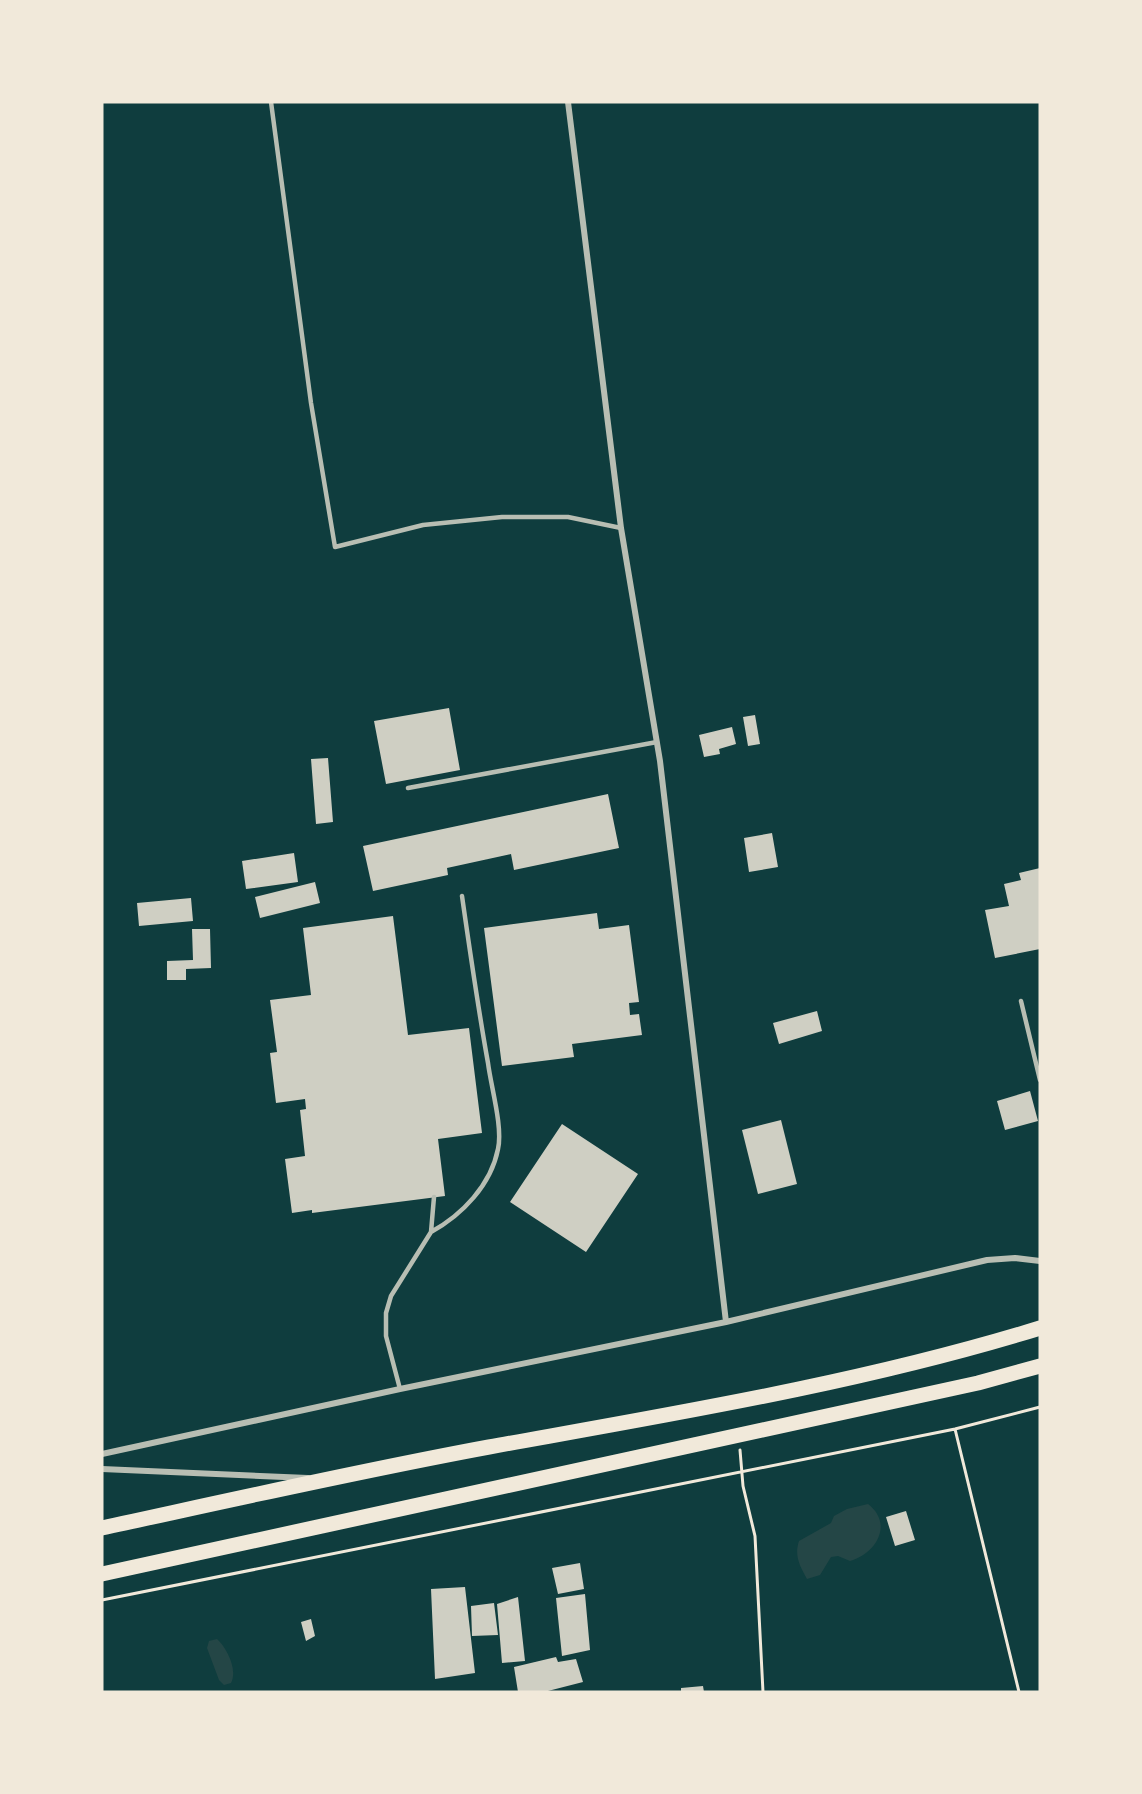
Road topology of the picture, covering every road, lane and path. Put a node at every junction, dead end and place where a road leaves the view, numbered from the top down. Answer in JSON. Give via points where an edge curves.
{"nodes":[{"id":1,"x":271,"y":102,"type":"edge"},
{"id":2,"x":568,"y":102,"type":"edge"},
{"id":3,"x":621,"y":528,"type":"junction"},
{"id":4,"x":657,"y":742,"type":"junction"},
{"id":5,"x":408,"y":788,"type":"dead end"},
{"id":6,"x":462,"y":896,"type":"dead end"},
{"id":7,"x":1022,"y":1001,"type":"dead end"},
{"id":8,"x":1040,"y":1080,"type":"edge"},
{"id":9,"x":434,"y":1197,"type":"dead end"},
{"id":10,"x":431,"y":1232,"type":"junction"},
{"id":11,"x":1040,"y":1261,"type":"edge"},
{"id":12,"x":726,"y":1322,"type":"junction"},
{"id":13,"x":1040,"y":1328,"type":"edge"},
{"id":14,"x":1040,"y":1366,"type":"edge"},
{"id":15,"x":400,"y":1389,"type":"junction"},
{"id":16,"x":1040,"y":1407,"type":"edge"},
{"id":17,"x":955,"y":1429,"type":"junction"},
{"id":18,"x":739,"y":1434,"type":"junction"},
{"id":19,"x":102,"y":1454,"type":"edge"},
{"id":20,"x":102,"y":1469,"type":"edge"},
{"id":21,"x":742,"y":1472,"type":"junction"},
{"id":22,"x":329,"y":1479,"type":"junction"},
{"id":23,"x":102,"y":1528,"type":"edge"},
{"id":24,"x":102,"y":1574,"type":"edge"},
{"id":25,"x":102,"y":1600,"type":"edge"},
{"id":26,"x":763,"y":1692,"type":"edge"},
{"id":27,"x":1019,"y":1692,"type":"edge"}],
"edges":[{"from":1,"to":3,"type":"lane","via":[[309,392],[335,547],[423,525],[502,516],[568,517]]},
{"from":2,"to":3,"type":"street"},
{"from":3,"to":4,"type":"street"},
{"from":4,"to":5,"type":"lane"},
{"from":4,"to":12,"type":"street"},
{"from":6,"to":10,"type":"lane","via":[[500,1138],[495,1162],[484,1183],[457,1215]]},
{"from":7,"to":8,"type":"lane"},
{"from":9,"to":10,"type":"lane"},
{"from":10,"to":15,"type":"lane","via":[[391,1296],[386,1313],[386,1335]]},
{"from":11,"to":12,"type":"street","via":[[987,1260]]},
{"from":12,"to":15,"type":"street"},
{"from":13,"to":22,"type":"highway","via":[[970,1350],[735,1402]]},
{"from":14,"to":18,"type":"highway"},
{"from":15,"to":19,"type":"street"},
{"from":16,"to":17,"type":"path"},
{"from":17,"to":21,"type":"path"},
{"from":17,"to":27,"type":"path"},
{"from":18,"to":21,"type":"path"},
{"from":18,"to":24,"type":"highway"},
{"from":20,"to":22,"type":"street"},
{"from":21,"to":25,"type":"path"},
{"from":21,"to":26,"type":"path","via":[[755,1536]]},
{"from":22,"to":23,"type":"highway"}]}
